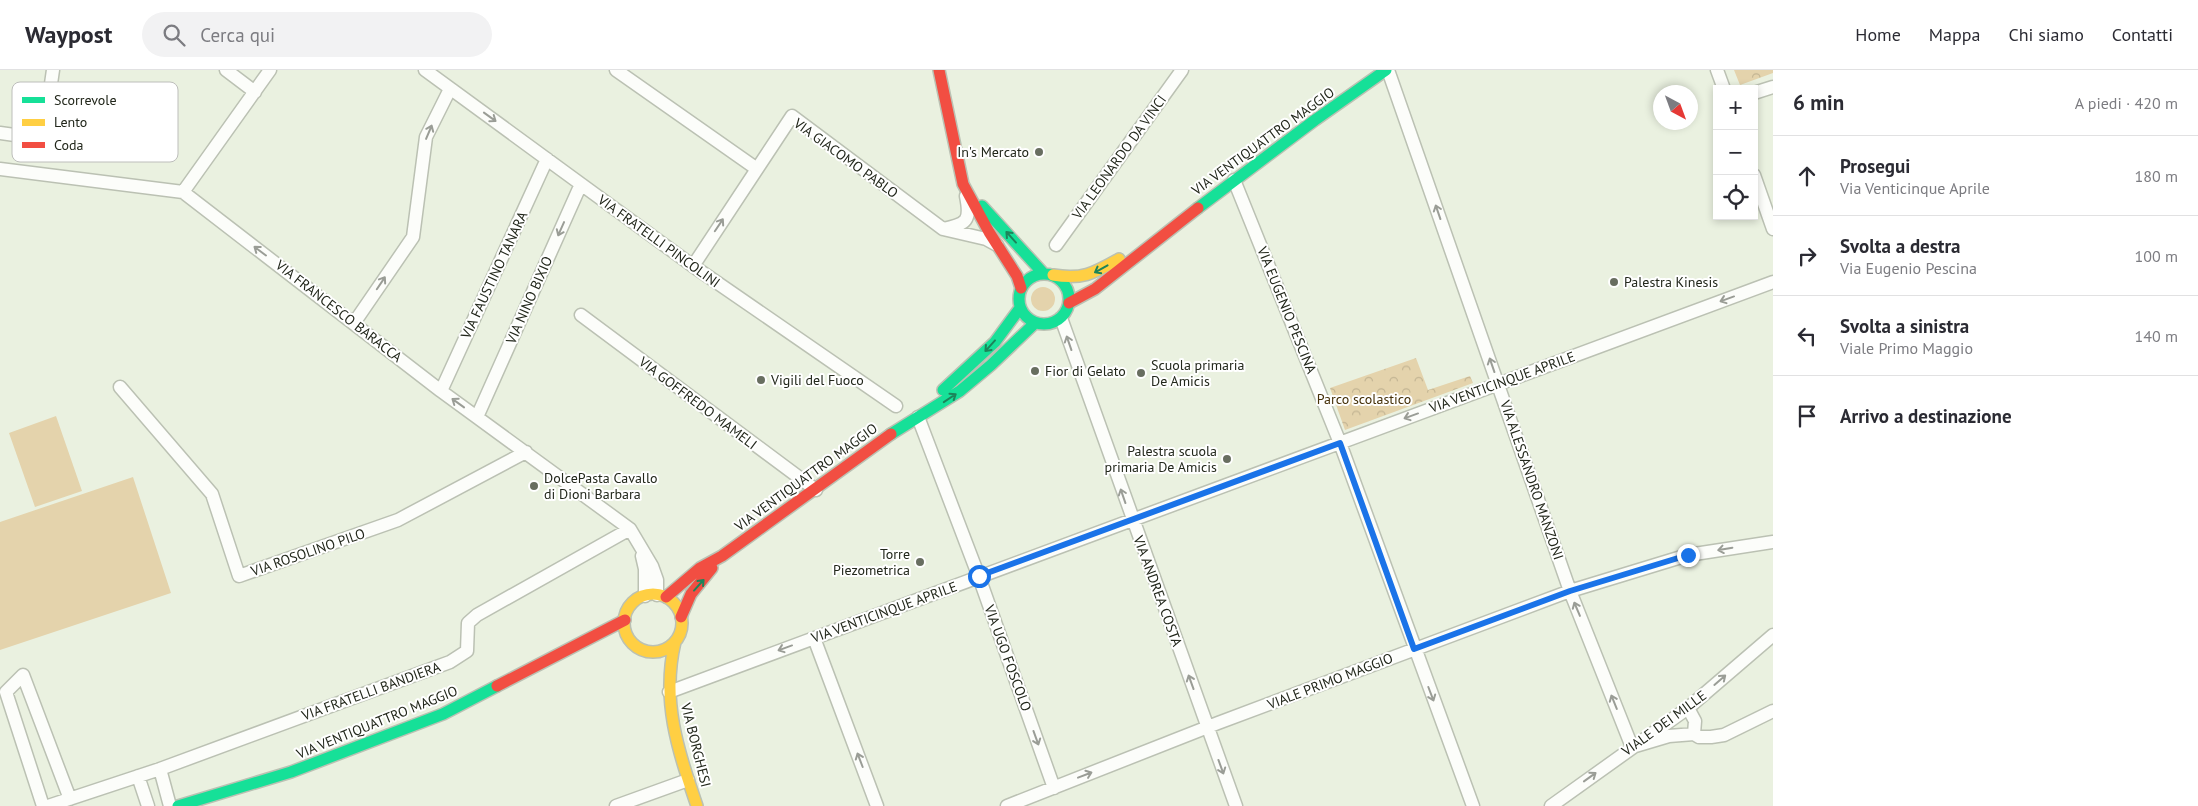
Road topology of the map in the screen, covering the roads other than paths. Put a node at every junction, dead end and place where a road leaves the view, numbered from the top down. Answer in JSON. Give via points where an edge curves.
{"nodes":[{"id":1,"x":226,"y":70,"type":"edge"},
{"id":2,"x":270,"y":70,"type":"edge"},
{"id":3,"x":425,"y":70,"type":"edge"},
{"id":4,"x":616,"y":70,"type":"edge"},
{"id":5,"x":939,"y":70,"type":"edge"},
{"id":6,"x":1182,"y":70,"type":"edge"},
{"id":7,"x":1387,"y":70,"type":"edge"},
{"id":8,"x":1717,"y":70,"type":"edge"},
{"id":9,"x":1723,"y":85,"type":"edge"},
{"id":10,"x":1773,"y":87,"type":"edge"},
{"id":11,"x":450,"y":89,"type":"junction"},
{"id":12,"x":255,"y":92,"type":"junction"},
{"id":13,"x":1758,"y":92,"type":"edge"},
{"id":14,"x":547,"y":159,"type":"junction"},
{"id":15,"x":0,"y":169,"type":"edge"},
{"id":16,"x":757,"y":169,"type":"junction"},
{"id":17,"x":1234,"y":180,"type":"junction"},
{"id":18,"x":581,"y":184,"type":"junction"},
{"id":19,"x":964,"y":184,"type":"junction"},
{"id":20,"x":1758,"y":186,"type":"edge"},
{"id":21,"x":183,"y":192,"type":"junction"},
{"id":22,"x":971,"y":195,"type":"junction"},
{"id":23,"x":943,"y":229,"type":"junction"},
{"id":24,"x":1773,"y":229,"type":"edge"},
{"id":25,"x":1159,"y":237,"type":"junction"},
{"id":26,"x":1056,"y":244,"type":"dead end"},
{"id":27,"x":999,"y":246,"type":"junction"},
{"id":28,"x":692,"y":266,"type":"junction"},
{"id":29,"x":1048,"y":274,"type":"junction"},
{"id":30,"x":1773,"y":282,"type":"edge"},
{"id":31,"x":1021,"y":288,"type":"junction"},
{"id":32,"x":1069,"y":303,"type":"junction"},
{"id":33,"x":1020,"y":308,"type":"junction"},
{"id":34,"x":581,"y":315,"type":"dead end"},
{"id":35,"x":1060,"y":318,"type":"junction"},
{"id":36,"x":1035,"y":323,"type":"junction"},
{"id":37,"x":354,"y":324,"type":"junction"},
{"id":38,"x":1498,"y":384,"type":"junction"},
{"id":39,"x":120,"y":387,"type":"dead end"},
{"id":40,"x":442,"y":391,"type":"junction"},
{"id":41,"x":896,"y":406,"type":"dead end"},
{"id":42,"x":477,"y":417,"type":"junction"},
{"id":43,"x":913,"y":420,"type":"junction"},
{"id":44,"x":1340,"y":443,"type":"junction"},
{"id":45,"x":526,"y":452,"type":"junction"},
{"id":46,"x":816,"y":490,"type":"junction"},
{"id":47,"x":1132,"y":519,"type":"junction"},
{"id":48,"x":630,"y":529,"type":"junction"},
{"id":49,"x":1773,"y":542,"type":"edge"},
{"id":50,"x":722,"y":556,"type":"junction"},
{"id":51,"x":979,"y":576,"type":"junction"},
{"id":52,"x":1570,"y":591,"type":"junction"},
{"id":53,"x":656,"y":596,"type":"junction"},
{"id":54,"x":681,"y":617,"type":"junction"},
{"id":55,"x":624,"y":620,"type":"junction"},
{"id":56,"x":1773,"y":635,"type":"edge"},
{"id":57,"x":814,"y":638,"type":"junction"},
{"id":58,"x":630,"y":640,"type":"junction"},
{"id":59,"x":675,"y":642,"type":"junction"},
{"id":60,"x":578,"y":645,"type":"junction"},
{"id":61,"x":1414,"y":649,"type":"junction"},
{"id":62,"x":652,"y":652,"type":"junction"},
{"id":63,"x":669,"y":692,"type":"junction"},
{"id":64,"x":1688,"y":708,"type":"junction"},
{"id":65,"x":1773,"y":711,"type":"edge"},
{"id":66,"x":1207,"y":728,"type":"junction"},
{"id":67,"x":1694,"y":734,"type":"junction"},
{"id":68,"x":1632,"y":747,"type":"junction"},
{"id":69,"x":160,"y":769,"type":"junction"},
{"id":70,"x":138,"y":776,"type":"junction"},
{"id":71,"x":688,"y":780,"type":"junction"},
{"id":72,"x":1054,"y":788,"type":"junction"},
{"id":73,"x":70,"y":799,"type":"junction"},
{"id":74,"x":43,"y":806,"type":"edge"},
{"id":75,"x":48,"y":806,"type":"edge"},
{"id":76,"x":148,"y":806,"type":"edge"},
{"id":77,"x":170,"y":806,"type":"edge"},
{"id":78,"x":178,"y":806,"type":"edge"},
{"id":79,"x":616,"y":806,"type":"edge"},
{"id":80,"x":697,"y":806,"type":"edge"},
{"id":81,"x":878,"y":806,"type":"edge"},
{"id":82,"x":1007,"y":806,"type":"edge"},
{"id":83,"x":1236,"y":806,"type":"edge"},
{"id":84,"x":1473,"y":806,"type":"edge"},
{"id":85,"x":1551,"y":806,"type":"edge"}],
"edges":[{"from":1,"to":12,"type":"street"},
{"from":2,"to":12,"type":"street"},
{"from":3,"to":11,"type":"street","name":"VIA FRATELLI PINCOLINI"},
{"from":4,"to":16,"type":"street"},
{"from":5,"to":19,"type":"main road"},
{"from":6,"to":26,"type":"street","name":"VIA LEONARDO DA VINCI"},
{"from":7,"to":17,"type":"main road","name":"VIA VENTIQUATTRO MAGGIO"},
{"from":38,"to":7,"type":"street","name":"VIA ALESSANDRO MANZONI","one_way":true},
{"from":8,"to":9,"type":"street"},
{"from":10,"to":13,"type":"street"},
{"from":11,"to":14,"type":"street","name":"VIA FRATELLI PINCOLINI","one_way":true},
{"from":37,"to":11,"type":"street","one_way":true,"via":[[413,237],[426,137]]},
{"from":12,"to":21,"type":"street"},
{"from":14,"to":18,"type":"street","name":"VIA FRATELLI PINCOLINI"},
{"from":14,"to":40,"type":"street","name":"VIA FAUSTINO TANARA"},
{"from":15,"to":21,"type":"street"},
{"from":16,"to":23,"type":"street","name":"VIA GIACOMO PABLO","via":[[792,116]]},
{"from":28,"to":16,"type":"street","one_way":true},
{"from":17,"to":25,"type":"main road","name":"VIA VENTIQUATTRO MAGGIO"},
{"from":17,"to":44,"type":"street","name":"VIA EUGENIO PESCINA"},
{"from":18,"to":28,"type":"street","name":"VIA FRATELLI PINCOLINI"},
{"from":18,"to":42,"type":"street","name":"VIA NINO BIXIO","one_way":true},
{"from":19,"to":22,"type":"main road"},
{"from":19,"to":23,"type":"street","via":[[969,216],[957,226]]},
{"from":20,"to":24,"type":"street"},
{"from":37,"to":21,"type":"street","name":"VIA FRANCESCO BARACCA","one_way":true},
{"from":22,"to":27,"type":"main road"},
{"from":29,"to":22,"type":"main road","one_way":true},
{"from":23,"to":27,"type":"street","name":"VIA GIACOMO PABLO","via":[[986,239]]},
{"from":25,"to":29,"type":"main road","name":"VIA VENTIQUATTRO MAGGIO","one_way":true,"via":[[1083,278],[1074,280]]},
{"from":25,"to":32,"type":"main road","name":"VIA VENTIQUATTRO MAGGIO","via":[[1095,289]]},
{"from":27,"to":31,"type":"main road"},
{"from":28,"to":41,"type":"street","name":"VIA FRATELLI PINCOLINI"},
{"from":29,"to":31,"type":"main road","via":[[1030,277]]},
{"from":29,"to":32,"type":"main road","via":[[1064,283]]},
{"from":30,"to":38,"type":"street","name":"VIA VENTICINQUE APRILE","one_way":true},
{"from":31,"to":33,"type":"main road","via":[[1018,294]]},
{"from":32,"to":35,"type":"main road"},
{"from":33,"to":36,"type":"main road","via":[[1023,315]]},
{"from":33,"to":43,"type":"main road","name":"VIA VENTIQUATTRO MAGGIO","one_way":true,"via":[[981,356],[920,408]]},
{"from":34,"to":46,"type":"street","name":"VIA GOFFREDO MAMELI"},
{"from":35,"to":36,"type":"main road","via":[[1048,324]]},
{"from":47,"to":35,"type":"street","name":"VIA ANDREA COSTA","one_way":true},
{"from":43,"to":36,"type":"main road","name":"VIA VENTIQUATTRO MAGGIO","one_way":true,"via":[[985,372]]},
{"from":37,"to":40,"type":"street","name":"VIA FRANCESCO BARACCA"},
{"from":38,"to":44,"type":"street","name":"VIA VENTICINQUE APRILE","one_way":true},
{"from":38,"to":52,"type":"street","name":"VIA ALESSANDRO MANZONI"},
{"from":39,"to":45,"type":"street","name":"VIA ROSOLINO PILO","via":[[212,494],[239,576],[398,520]]},
{"from":42,"to":40,"type":"street","name":"VIA FRANCESCO BARACCA","one_way":true},
{"from":42,"to":45,"type":"street","name":"VIA FRANCESCO BARACCA"},
{"from":43,"to":46,"type":"main road","name":"VIA VENTIQUATTRO MAGGIO"},
{"from":43,"to":51,"type":"street","name":"VIA UGO FOSCOLO"},
{"from":44,"to":47,"type":"street","name":"VIA VENTICINQUE APRILE"},
{"from":44,"to":61,"type":"street","name":"VIA EUGENIO PESCINA"},
{"from":45,"to":48,"type":"street","name":"VIA FRANCESCO BARACCA"},
{"from":46,"to":50,"type":"main road","name":"VIA VENTIQUATTRO MAGGIO"},
{"from":47,"to":51,"type":"street","name":"VIA VENTICINQUE APRILE"},
{"from":66,"to":47,"type":"street","name":"VIA ANDREA COSTA","one_way":true},
{"from":48,"to":53,"type":"street","name":"VIA FRANCESCO BARACCA","via":[[652,566],[657,580]]},
{"from":48,"to":69,"type":"street","name":"VIA FRATELLI BANDIERA","via":[[468,622],[467,650],[450,662]]},
{"from":49,"to":52,"type":"street","name":"VIALE PRIMO MAGGIO","one_way":true,"via":[[1688,555]]},
{"from":50,"to":53,"type":"main road","name":"VIA VENTIQUATTRO MAGGIO"},
{"from":54,"to":50,"type":"main road","name":"VIA VENTIQUATTRO MAGGIO","one_way":true,"via":[[690,594]]},
{"from":51,"to":57,"type":"street","name":"VIA VENTICINQUE APRILE"},
{"from":51,"to":72,"type":"street","name":"VIA UGO FOSCOLO","one_way":true},
{"from":52,"to":61,"type":"street","name":"VIALE PRIMO MAGGIO"},
{"from":68,"to":52,"type":"street","name":"VIA ALESSANDRO MANZONI","one_way":true},
{"from":53,"to":54,"type":"main road","via":[[678,609]]},
{"from":53,"to":55,"type":"main road","name":"VIA VENTIQUATTRO MAGGIO","via":[[631,605]]},
{"from":54,"to":59,"type":"main road","name":"VIA VENTIQUATTRO MAGGIO","via":[[682,626]]},
{"from":55,"to":58,"type":"main road"},
{"from":55,"to":60,"type":"main road","name":"VIA VENTIQUATTRO MAGGIO"},
{"from":64,"to":56,"type":"street","name":"VIALE DEI MILLE","one_way":true},
{"from":57,"to":63,"type":"street","name":"VIA VENTICINQUE APRILE","one_way":true},
{"from":81,"to":57,"type":"street","one_way":true},
{"from":58,"to":60,"type":"main road","name":"VIA VENTIQUATTRO MAGGIO","via":[[616,638]]},
{"from":58,"to":62,"type":"main road","name":"VIA VENTIQUATTRO MAGGIO"},
{"from":59,"to":62,"type":"main road","via":[[661,651]]},
{"from":59,"to":63,"type":"main road","name":"VIA BORGHESI","via":[[670,657]]},
{"from":60,"to":78,"type":"main road","name":"VIA VENTIQUATTRO MAGGIO","via":[[443,714],[291,772]]},
{"from":61,"to":66,"type":"street","name":"VIALE PRIMO MAGGIO"},
{"from":61,"to":84,"type":"street","name":"VIA EUGENIO PESCINA","one_way":true},
{"from":62,"to":63,"type":"main road","name":"VIA BORGHESI","via":[[662,667]]},
{"from":63,"to":71,"type":"main road","name":"VIA BORGHESI","via":[[671,714]]},
{"from":64,"to":67,"type":"street","via":[[1695,721]]},
{"from":64,"to":68,"type":"street","name":"VIALE DEI MILLE"},
{"from":65,"to":67,"type":"street","via":[[1724,735],[1699,737]]},
{"from":72,"to":66,"type":"street","name":"VIALE PRIMO MAGGIO","one_way":true},
{"from":66,"to":83,"type":"street","name":"VIA ANDREA COSTA","one_way":true},
{"from":67,"to":68,"type":"street","via":[[1670,736]]},
{"from":85,"to":68,"type":"street","name":"VIALE DEI MILLE","one_way":true},
{"from":69,"to":70,"type":"street","name":"VIA FRATELLI BANDIERA"},
{"from":69,"to":77,"type":"street"},
{"from":70,"to":73,"type":"street","name":"VIA FRATELLI BANDIERA"},
{"from":70,"to":76,"type":"street"},
{"from":71,"to":79,"type":"street"},
{"from":71,"to":80,"type":"main road","name":"VIA BORGHESI"},
{"from":72,"to":82,"type":"street","name":"VIALE PRIMO MAGGIO"},
{"from":73,"to":74,"type":"street","via":[[24,675],[6,692]]},
{"from":73,"to":75,"type":"street","name":"VIA FRATELLI BANDIERA"}]}
